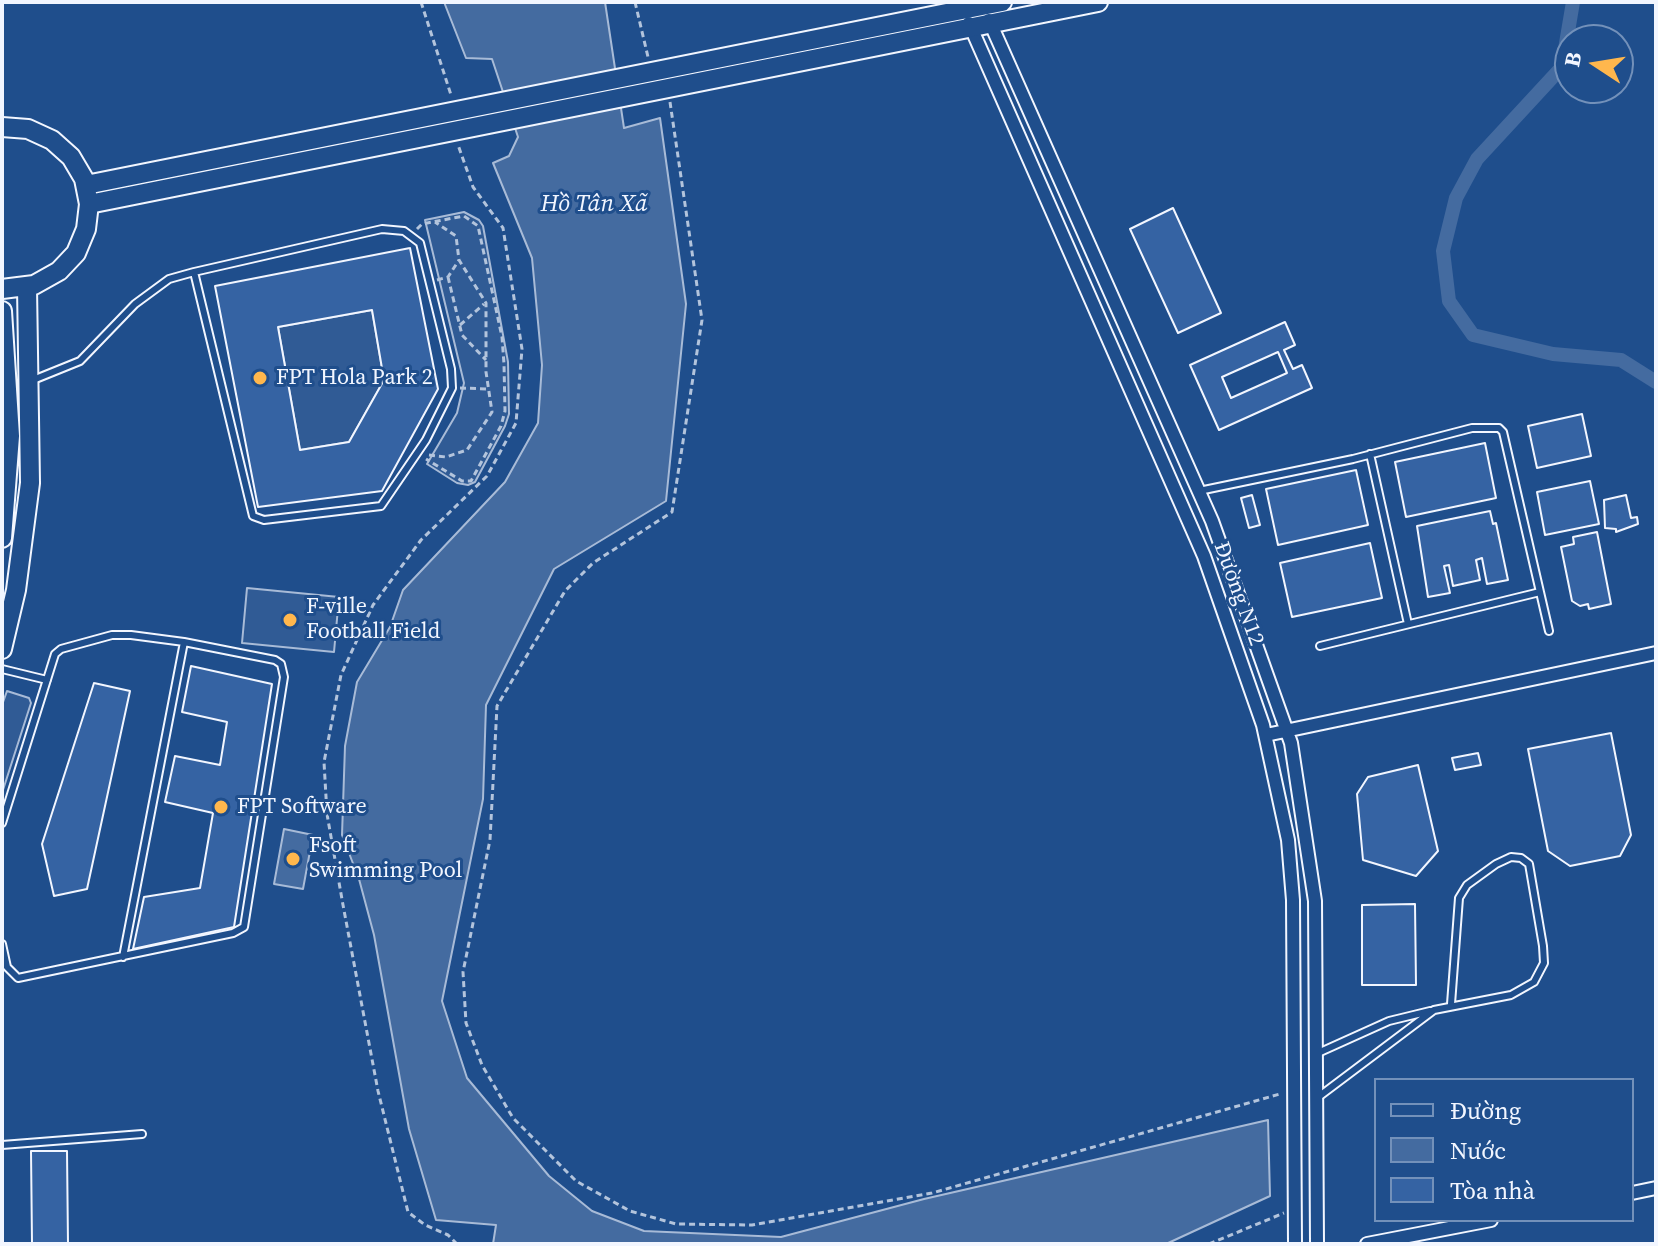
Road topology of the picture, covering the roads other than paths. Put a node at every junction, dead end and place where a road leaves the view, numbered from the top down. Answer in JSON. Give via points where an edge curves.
{"nodes":[{"id":1,"x":1098,"y":2,"type":"edge"},
{"id":2,"x":989,"y":8,"type":"edge"},
{"id":3,"x":964,"y":13,"type":"edge"},
{"id":4,"x":2,"y":126,"type":"edge"},
{"id":5,"x":87,"y":194,"type":"junction"},
{"id":6,"x":194,"y":272,"type":"junction"},
{"id":7,"x":27,"y":287,"type":"junction"},
{"id":8,"x":2,"y":289,"type":"edge"},
{"id":9,"x":2,"y":311,"type":"edge"},
{"id":10,"x":29,"y":382,"type":"junction"},
{"id":11,"x":1370,"y":454,"type":"junction"},
{"id":12,"x":1199,"y":491,"type":"junction"},
{"id":13,"x":2,"y":538,"type":"edge"},
{"id":14,"x":1540,"y":592,"type":"junction"},
{"id":15,"x":1408,"y":624,"type":"junction"},
{"id":16,"x":1549,"y":631,"type":"dead end"},
{"id":17,"x":184,"y":642,"type":"junction"},
{"id":18,"x":1320,"y":646,"type":"dead end"},
{"id":19,"x":2,"y":649,"type":"edge"},
{"id":20,"x":1656,"y":653,"type":"edge"},
{"id":21,"x":2,"y":669,"type":"edge"},
{"id":22,"x":47,"y":680,"type":"junction"},
{"id":23,"x":1287,"y":731,"type":"junction"},
{"id":24,"x":1266,"y":735,"type":"junction"},
{"id":25,"x":2,"y":823,"type":"edge"},
{"id":26,"x":2,"y":944,"type":"edge"},
{"id":27,"x":123,"y":957,"type":"junction"},
{"id":28,"x":1451,"y":1004,"type":"junction"},
{"id":29,"x":1434,"y":1010,"type":"junction"},
{"id":30,"x":1318,"y":1053,"type":"junction"},
{"id":31,"x":1317,"y":1098,"type":"junction"},
{"id":32,"x":142,"y":1134,"type":"dead end"},
{"id":33,"x":2,"y":1145,"type":"edge"},
{"id":34,"x":1656,"y":1188,"type":"edge"},
{"id":35,"x":1634,"y":1193,"type":"edge"},
{"id":36,"x":1481,"y":1222,"type":"edge"},
{"id":37,"x":1295,"y":1244,"type":"edge"},
{"id":38,"x":1317,"y":1244,"type":"edge"},
{"id":39,"x":1367,"y":1244,"type":"edge"}],
"edges":[{"from":1,"to":2,"type":"street"},
{"from":2,"to":3,"type":"street"},
{"from":2,"to":12,"type":"street","name":"Đường N12"},
{"from":3,"to":5,"type":"street","via":[[456,110]]},
{"from":3,"to":5,"type":"street","via":[[634,96]]},
{"from":3,"to":24,"type":"street","name":"Đường N12","via":[[1204,556]]},
{"from":4,"to":5,"type":"street","via":[[28,129],[52,140],[71,157]]},
{"from":5,"to":7,"type":"street","via":[[86,229],[76,253],[59,271]]},
{"from":6,"to":6,"type":"lane","via":[[382,229],[412,234],[420,243],[452,388],[442,414],[381,506],[264,520],[253,516]]},
{"from":6,"to":10,"type":"lane","via":[[169,279],[135,304],[80,361]]},
{"from":7,"to":8,"type":"street"},
{"from":7,"to":10,"type":"street"},
{"from":9,"to":13,"type":"street","via":[[10,436]]},
{"from":10,"to":19,"type":"street","via":[[26,528]]},
{"from":11,"to":12,"type":"lane"},
{"from":11,"to":14,"type":"lane","via":[[1472,428],[1499,428]]},
{"from":11,"to":15,"type":"lane"},
{"from":12,"to":23,"type":"street","name":"Đường N12"},
{"from":14,"to":15,"type":"lane"},
{"from":14,"to":16,"type":"lane"},
{"from":15,"to":18,"type":"lane"},
{"from":17,"to":22,"type":"lane","via":[[131,635],[95,639],[55,654]]},
{"from":17,"to":27,"type":"lane"},
{"from":17,"to":27,"type":"lane","via":[[275,660],[284,673],[248,919],[233,933]]},
{"from":20,"to":23,"type":"street"},
{"from":21,"to":22,"type":"lane"},
{"from":22,"to":25,"type":"lane"},
{"from":23,"to":24,"type":"street"},
{"from":23,"to":30,"type":"street","name":"Đường N12","via":[[1315,901]]},
{"from":24,"to":37,"type":"street","name":"Đường N12","via":[[1288,840],[1293,900]]},
{"from":26,"to":27,"type":"lane","via":[[7,967],[18,978]]},
{"from":28,"to":28,"type":"lane","via":[[1511,995],[1534,982],[1540,972],[1543,946],[1529,864],[1521,858],[1496,864],[1467,885],[1459,898]]},
{"from":28,"to":29,"type":"lane"},
{"from":29,"to":30,"type":"lane","via":[[1389,1021]]},
{"from":29,"to":31,"type":"lane"},
{"from":30,"to":31,"type":"street","name":"Đường N12"},
{"from":31,"to":38,"type":"street","name":"Đường N12"},
{"from":32,"to":33,"type":"lane"},
{"from":34,"to":35,"type":"street"},
{"from":36,"to":39,"type":"street"}]}
